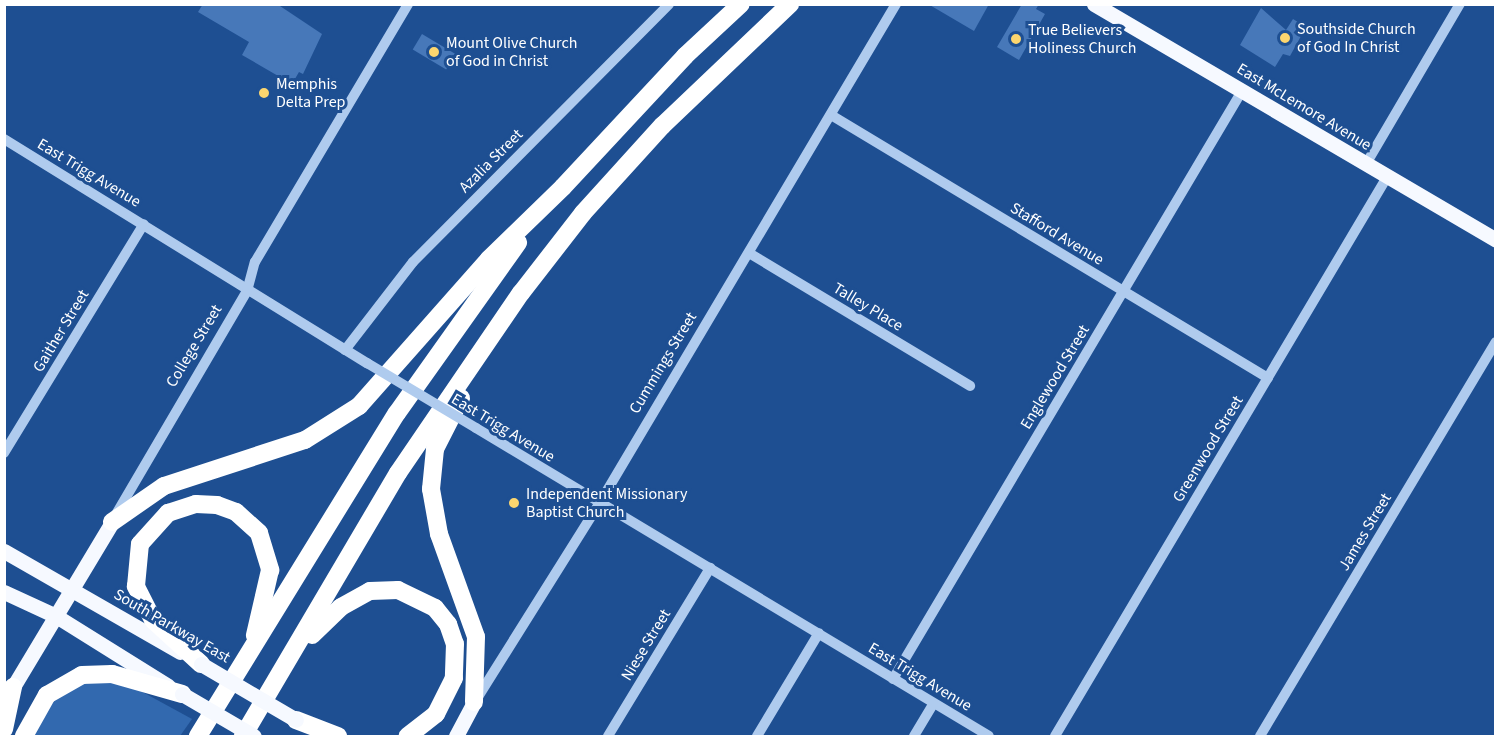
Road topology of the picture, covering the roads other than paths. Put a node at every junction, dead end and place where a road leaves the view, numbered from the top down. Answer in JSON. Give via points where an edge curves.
{"nodes":[{"id":1,"x":408,"y":4,"type":"edge"},
{"id":2,"x":669,"y":4,"type":"edge"},
{"id":3,"x":741,"y":4,"type":"edge"},
{"id":4,"x":790,"y":4,"type":"edge"},
{"id":5,"x":896,"y":4,"type":"edge"},
{"id":6,"x":1460,"y":4,"type":"edge"},
{"id":7,"x":1103,"y":7,"type":"edge"},
{"id":8,"x":1242,"y":91,"type":"junction"},
{"id":9,"x":831,"y":115,"type":"junction"},
{"id":10,"x":4,"y":139,"type":"edge"},
{"id":11,"x":1365,"y":164,"type":"junction"},
{"id":12,"x":1387,"y":177,"type":"junction"},
{"id":13,"x":556,"y":195,"type":"junction"},
{"id":14,"x":144,"y":224,"type":"junction"},
{"id":15,"x":1496,"y":240,"type":"edge"},
{"id":16,"x":749,"y":253,"type":"junction"},
{"id":17,"x":247,"y":291,"type":"junction"},
{"id":18,"x":1123,"y":291,"type":"junction"},
{"id":19,"x":1496,"y":342,"type":"edge"},
{"id":20,"x":345,"y":350,"type":"junction"},
{"id":21,"x":477,"y":354,"type":"junction"},
{"id":22,"x":1268,"y":378,"type":"junction"},
{"id":23,"x":970,"y":386,"type":"dead end"},
{"id":24,"x":4,"y":453,"type":"edge"},
{"id":25,"x":599,"y":504,"type":"junction"},
{"id":26,"x":111,"y":522,"type":"junction"},
{"id":27,"x":4,"y":551,"type":"edge"},
{"id":28,"x":710,"y":568,"type":"junction"},
{"id":29,"x":72,"y":589,"type":"junction"},
{"id":30,"x":4,"y":592,"type":"edge"},
{"id":31,"x":56,"y":616,"type":"junction"},
{"id":32,"x":819,"y":633,"type":"junction"},
{"id":33,"x":251,"y":648,"type":"junction"},
{"id":34,"x":297,"y":649,"type":"junction"},
{"id":35,"x":201,"y":664,"type":"junction"},
{"id":36,"x":893,"y":679,"type":"junction"},
{"id":37,"x":182,"y":694,"type":"junction"},
{"id":38,"x":9,"y":695,"type":"edge"},
{"id":39,"x":474,"y":702,"type":"junction"},
{"id":40,"x":933,"y":704,"type":"junction"},
{"id":41,"x":296,"y":720,"type":"junction"},
{"id":42,"x":4,"y":729,"type":"edge"},
{"id":43,"x":24,"y":736,"type":"edge"},
{"id":44,"x":198,"y":736,"type":"edge"},
{"id":45,"x":243,"y":736,"type":"edge"},
{"id":46,"x":254,"y":736,"type":"edge"},
{"id":47,"x":320,"y":736,"type":"edge"},
{"id":48,"x":338,"y":736,"type":"edge"},
{"id":49,"x":408,"y":736,"type":"edge"},
{"id":50,"x":456,"y":736,"type":"edge"},
{"id":51,"x":608,"y":736,"type":"edge"},
{"id":52,"x":757,"y":736,"type":"edge"},
{"id":53,"x":914,"y":736,"type":"edge"},
{"id":54,"x":989,"y":736,"type":"edge"},
{"id":55,"x":1055,"y":736,"type":"edge"},
{"id":56,"x":1260,"y":736,"type":"edge"}],
"edges":[{"from":1,"to":17,"type":"street","name":"College Street","via":[[255,262]]},
{"from":2,"to":20,"type":"street","name":"Azalia Street","via":[[413,262]]},
{"from":3,"to":13,"type":"highway","via":[[662,79]]},
{"from":4,"to":21,"type":"highway","via":[[681,107],[604,189]]},
{"from":5,"to":9,"type":"street","name":"Cummings Street"},
{"from":6,"to":11,"type":"street"},
{"from":7,"to":8,"type":"main road","name":"East McLemore Avenue"},
{"from":8,"to":11,"type":"main road","name":"East McLemore Avenue"},
{"from":8,"to":18,"type":"street","name":"Englewood Street"},
{"from":9,"to":16,"type":"street","name":"Cummings Street"},
{"from":9,"to":18,"type":"street","name":"Stafford Avenue"},
{"from":10,"to":14,"type":"street","name":"East Trigg Avenue"},
{"from":11,"to":12,"type":"main road","name":"East McLemore Avenue"},
{"from":12,"to":15,"type":"main road","name":"East McLemore Avenue"},
{"from":12,"to":22,"type":"street","name":"Greenwood Street"},
{"from":13,"to":26,"type":"highway","via":[[489,259],[372,394],[345,416],[305,440],[180,478]]},
{"from":13,"to":33,"type":"highway","via":[[433,359]]},
{"from":14,"to":17,"type":"street","name":"East Trigg Avenue"},
{"from":14,"to":24,"type":"street","name":"Gaither Street"},
{"from":16,"to":23,"type":"street","name":"Talley Place"},
{"from":16,"to":25,"type":"street","name":"Cummings Street"},
{"from":17,"to":20,"type":"street","name":"East Trigg Avenue"},
{"from":17,"to":26,"type":"street","name":"College Street"},
{"from":18,"to":22,"type":"street","name":"Stafford Avenue"},
{"from":18,"to":36,"type":"street","name":"Englewood Street"},
{"from":19,"to":56,"type":"street","name":"James Street"},
{"from":20,"to":25,"type":"street","name":"East Trigg Avenue","bridge":true},
{"from":21,"to":34,"type":"highway","via":[[398,473]]},
{"from":21,"to":39,"type":"highway","via":[[435,449],[430,476],[439,534],[476,636]]},
{"from":22,"to":55,"type":"street","name":"Greenwood Street"},
{"from":25,"to":28,"type":"street","name":"East Trigg Avenue"},
{"from":25,"to":39,"type":"street","name":"Cummings Street"},
{"from":26,"to":29,"type":"main road","name":"College Street"},
{"from":27,"to":29,"type":"main road","name":"South Parkway East"},
{"from":28,"to":32,"type":"street","name":"East Trigg Avenue"},
{"from":28,"to":51,"type":"street","name":"Niese Street"},
{"from":29,"to":31,"type":"main road","name":"College Street"},
{"from":29,"to":35,"type":"main road","name":"South Parkway East"},
{"from":30,"to":31,"type":"main road"},
{"from":31,"to":37,"type":"main road"},
{"from":31,"to":38,"type":"main road","name":"College Street"},
{"from":32,"to":36,"type":"street","name":"East Trigg Avenue"},
{"from":32,"to":52,"type":"street"},
{"from":33,"to":35,"type":"highway","via":[[270,582],[270,561],[262,540],[252,525],[228,508],[187,505],[168,513],[146,532],[134,575],[141,601],[153,620]]},
{"from":33,"to":44,"type":"highway"},
{"from":34,"to":45,"type":"highway"},
{"from":34,"to":49,"type":"highway","via":[[341,607],[370,591],[398,590],[428,602],[448,624],[457,655],[455,670],[441,707]]},
{"from":35,"to":41,"type":"main road","name":"South Parkway East","bridge":true},
{"from":36,"to":40,"type":"street","name":"East Trigg Avenue"},
{"from":37,"to":43,"type":"highway","via":[[124,676],[82,675],[47,695]]},
{"from":37,"to":46,"type":"main road","bridge":true},
{"from":38,"to":42,"type":"highway"},
{"from":39,"to":50,"type":"main road","name":"Cummings Street"},
{"from":40,"to":53,"type":"street"},
{"from":40,"to":54,"type":"street","name":"East Trigg Avenue"},
{"from":41,"to":47,"type":"main road","name":"South Parkway East"},
{"from":41,"to":48,"type":"highway"}]}
